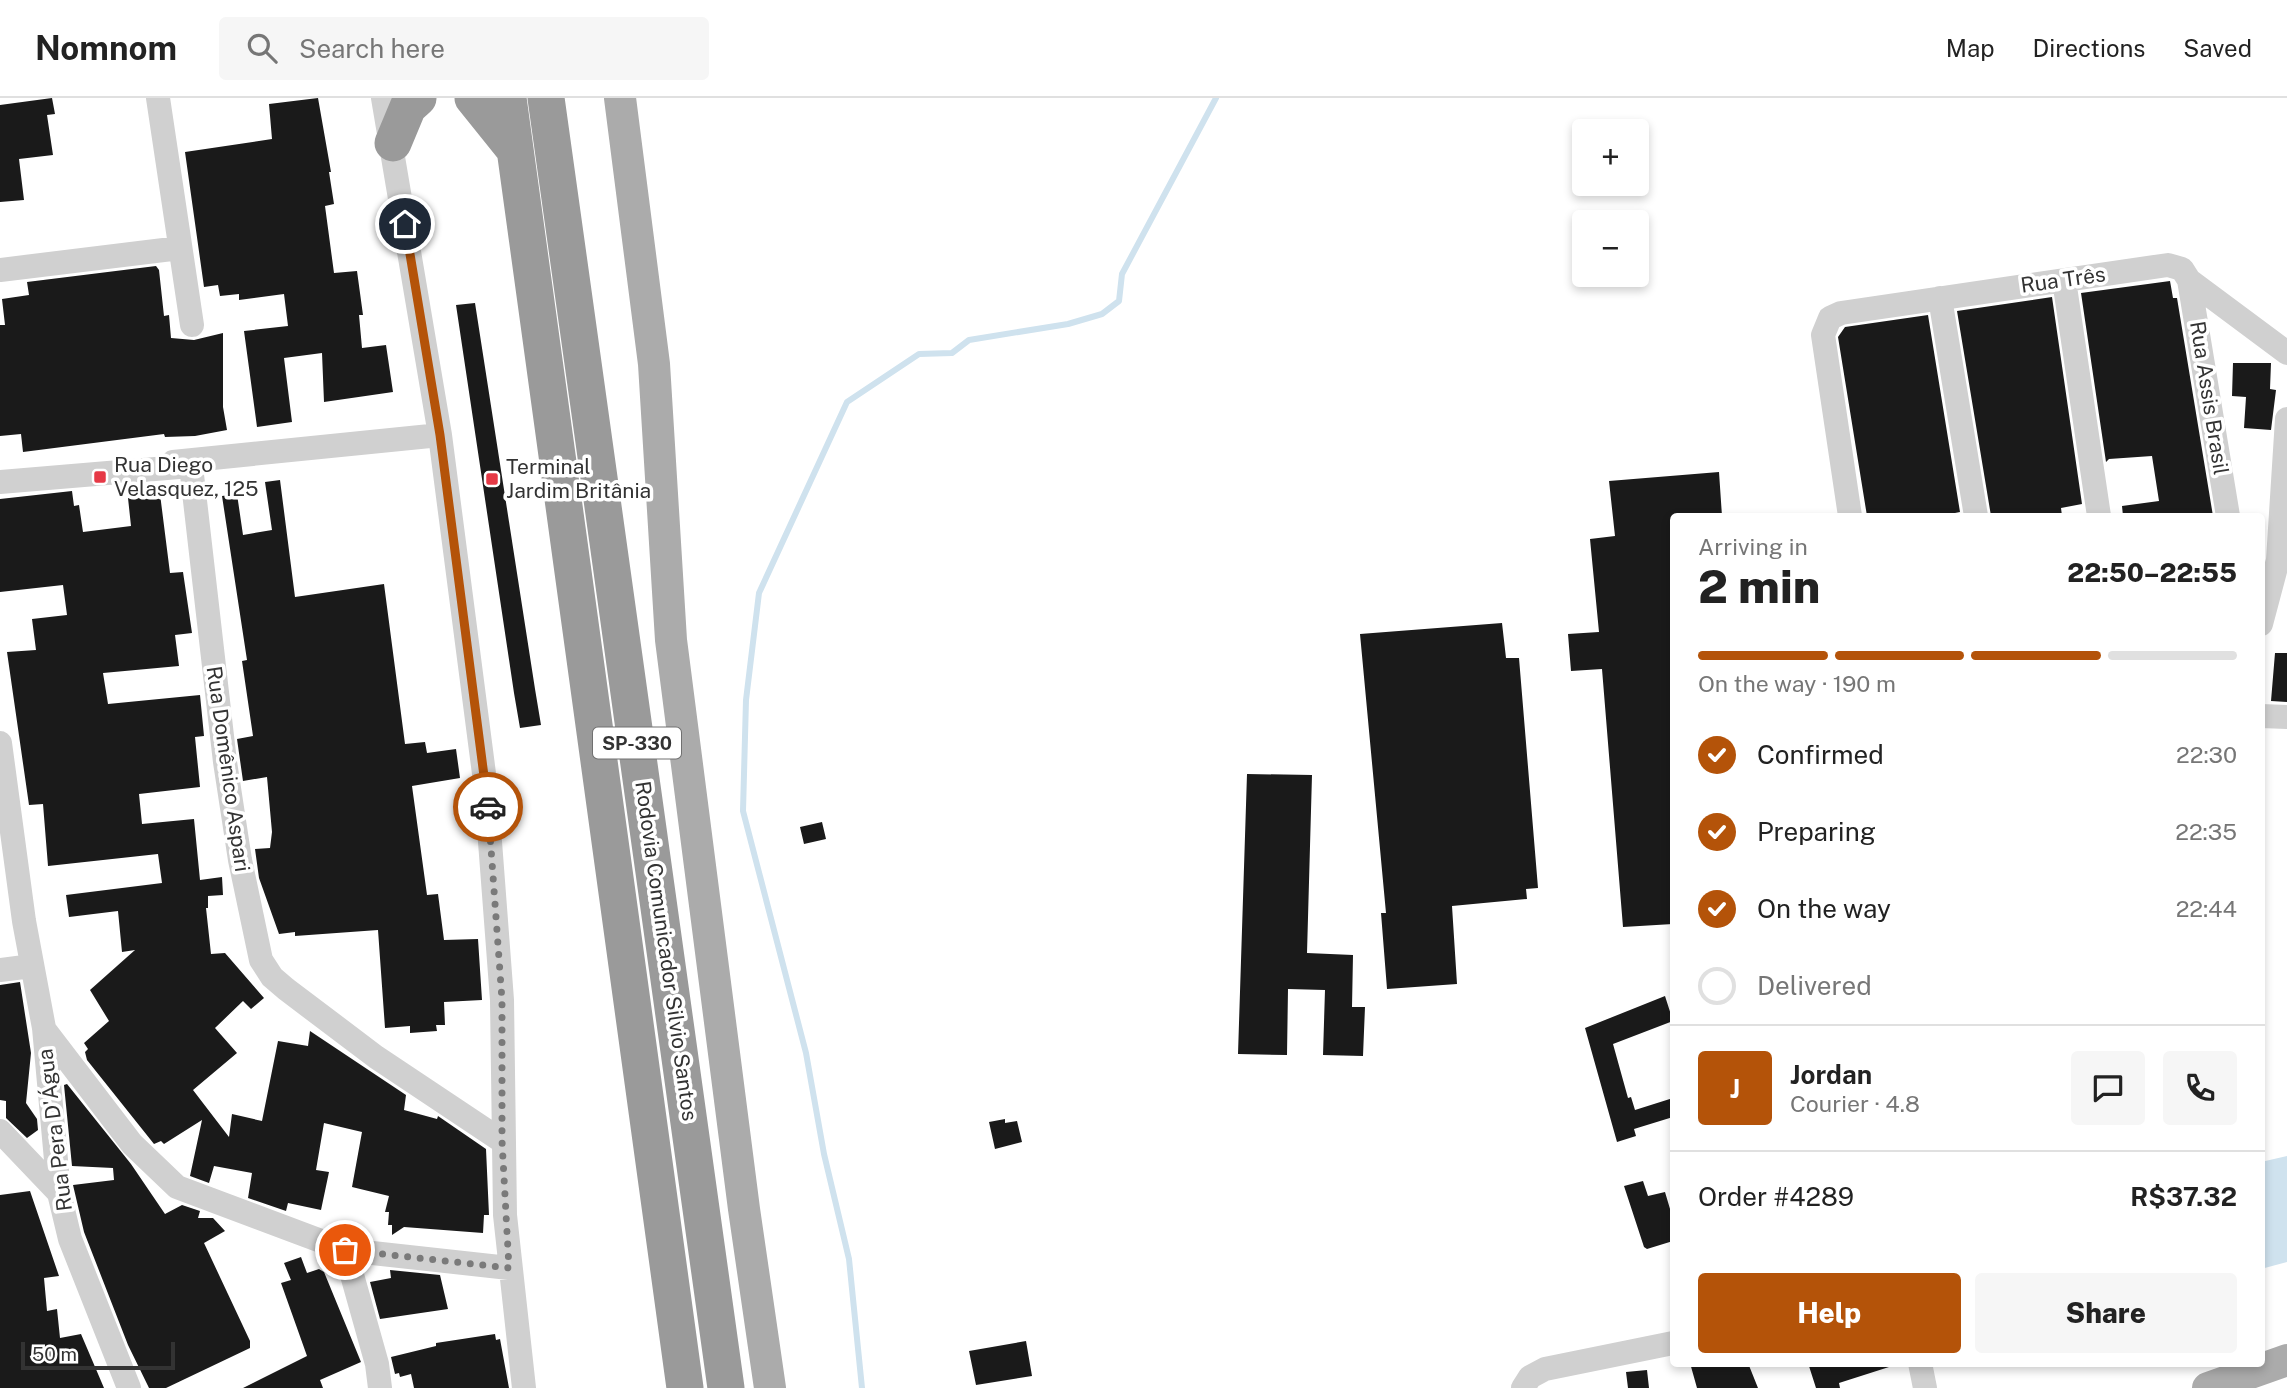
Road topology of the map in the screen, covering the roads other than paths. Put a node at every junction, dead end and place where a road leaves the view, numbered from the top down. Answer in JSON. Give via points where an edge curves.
{"nodes":[{"id":1,"x":158,"y":98,"type":"edge"},
{"id":2,"x":383,"y":98,"type":"edge"},
{"id":3,"x":418,"y":98,"type":"edge"},
{"id":4,"x":473,"y":98,"type":"edge"},
{"id":5,"x":508,"y":98,"type":"edge"},
{"id":6,"x":546,"y":98,"type":"edge"},
{"id":7,"x":621,"y":98,"type":"edge"},
{"id":8,"x":393,"y":143,"type":"junction"},
{"id":9,"x":517,"y":153,"type":"junction"},
{"id":10,"x":180,"y":248,"type":"junction"},
{"id":11,"x":0,"y":270,"type":"edge"},
{"id":12,"x":2064,"y":280,"type":"junction"},
{"id":13,"x":2189,"y":280,"type":"junction"},
{"id":14,"x":1940,"y":298,"type":"junction"},
{"id":15,"x":192,"y":325,"type":"dead end"},
{"id":16,"x":2287,"y":353,"type":"edge"},
{"id":17,"x":2287,"y":419,"type":"edge"},
{"id":18,"x":440,"y":435,"type":"junction"},
{"id":19,"x":0,"y":482,"type":"edge"},
{"id":20,"x":1850,"y":513,"type":"edge"},
{"id":21,"x":1976,"y":513,"type":"edge"},
{"id":22,"x":2099,"y":513,"type":"edge"},
{"id":23,"x":2228,"y":513,"type":"edge"},
{"id":24,"x":2265,"y":609,"type":"edge"},
{"id":25,"x":2265,"y":716,"type":"edge"},
{"id":26,"x":2287,"y":718,"type":"edge"},
{"id":27,"x":0,"y":743,"type":"edge"},
{"id":28,"x":33,"y":966,"type":"junction"},
{"id":29,"x":0,"y":970,"type":"edge"},
{"id":30,"x":44,"y":1028,"type":"junction"},
{"id":31,"x":0,"y":1131,"type":"edge"},
{"id":32,"x":502,"y":1141,"type":"junction"},
{"id":33,"x":59,"y":1193,"type":"junction"},
{"id":34,"x":345,"y":1250,"type":"junction"},
{"id":35,"x":509,"y":1268,"type":"junction"},
{"id":36,"x":1670,"y":1344,"type":"edge"},
{"id":37,"x":2287,"y":1360,"type":"edge"},
{"id":38,"x":1921,"y":1367,"type":"edge"},
{"id":39,"x":129,"y":1388,"type":"edge"},
{"id":40,"x":380,"y":1388,"type":"edge"},
{"id":41,"x":524,"y":1388,"type":"edge"},
{"id":42,"x":685,"y":1388,"type":"edge"},
{"id":43,"x":726,"y":1388,"type":"edge"},
{"id":44,"x":770,"y":1388,"type":"edge"},
{"id":45,"x":1523,"y":1388,"type":"edge"},
{"id":46,"x":1925,"y":1388,"type":"edge"},
{"id":47,"x":2208,"y":1388,"type":"edge"}],
"edges":[{"from":1,"to":10,"type":"street"},
{"from":2,"to":8,"type":"street"},
{"from":3,"to":8,"type":"highway","via":[[404,114]]},
{"from":4,"to":9,"type":"highway"},
{"from":5,"to":9,"type":"highway","name":"Rodovia Comunicador Silvio Santos","number":"SP-330"},
{"from":6,"to":43,"type":"highway","name":"Rodovia Comunicador Silvio Santos","number":"SP-330"},
{"from":7,"to":44,"type":"main road","via":[[654,365],[671,640]]},
{"from":8,"to":18,"type":"street"},
{"from":9,"to":42,"type":"highway","name":"Rodovia Comunicador Silvio Santos","number":"SP-330"},
{"from":10,"to":11,"type":"street"},
{"from":10,"to":15,"type":"street"},
{"from":12,"to":13,"type":"street","name":"Rua Três","via":[[2168,265],[2182,269]]},
{"from":12,"to":14,"type":"street","name":"Rua Três"},
{"from":12,"to":22,"type":"street"},
{"from":13,"to":16,"type":"street","name":"Rua Três"},
{"from":13,"to":23,"type":"street","name":"Rua Assis Brasil"},
{"from":14,"to":20,"type":"street","name":"Rua Três","via":[[1830,318],[1823,335]]},
{"from":14,"to":21,"type":"street"},
{"from":17,"to":24,"type":"street","via":[[2278,560]]},
{"from":18,"to":19,"type":"street"},
{"from":18,"to":32,"type":"street","via":[[486,789],[502,1000]]},
{"from":19,"to":32,"type":"street","name":"Rua Domênico Aspari","via":[[191,466],[225,762],[261,960],[272,976],[326,1019]]},
{"from":25,"to":26,"type":"street"},
{"from":27,"to":28,"type":"street","name":"Rua Pera D'Água"},
{"from":28,"to":29,"type":"street"},
{"from":28,"to":30,"type":"street","name":"Rua Pera D'Água"},
{"from":30,"to":33,"type":"street","name":"Rua Pera D'Água"},
{"from":30,"to":34,"type":"street","via":[[132,1144],[177,1188]]},
{"from":31,"to":33,"type":"street"},
{"from":32,"to":35,"type":"street"},
{"from":33,"to":39,"type":"street","name":"Rua Pera D'Água","via":[[70,1239]]},
{"from":34,"to":35,"type":"street"},
{"from":34,"to":40,"type":"street"},
{"from":35,"to":41,"type":"street"},
{"from":36,"to":45,"type":"street","via":[[1545,1369],[1530,1377]]},
{"from":37,"to":47,"type":"main road"},
{"from":38,"to":46,"type":"street"}]}
